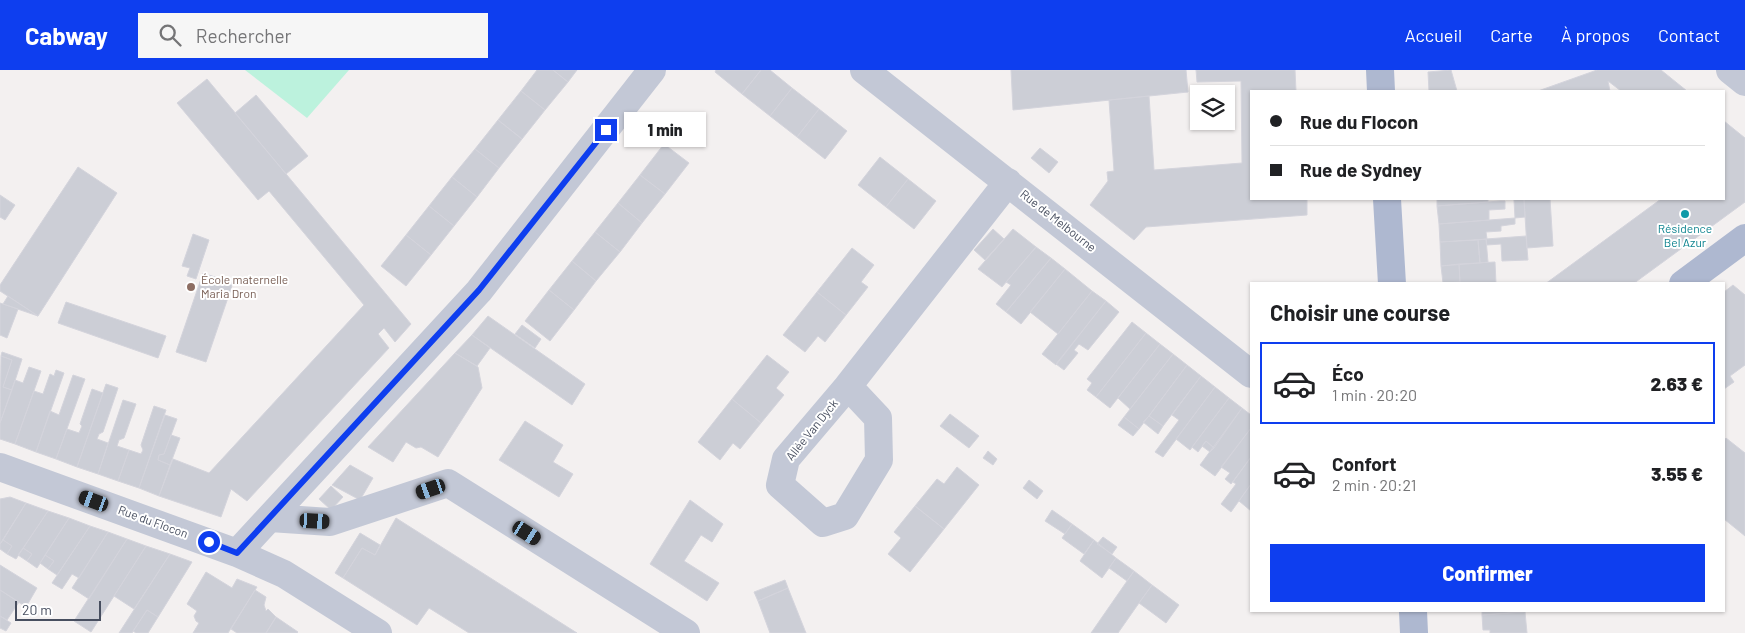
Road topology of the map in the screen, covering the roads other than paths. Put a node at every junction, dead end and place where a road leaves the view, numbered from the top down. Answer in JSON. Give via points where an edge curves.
{"nodes":[{"id":1,"x":652,"y":70,"type":"edge"},
{"id":2,"x":864,"y":70,"type":"edge"},
{"id":3,"x":1380,"y":70,"type":"edge"},
{"id":4,"x":1730,"y":70,"type":"edge"},
{"id":5,"x":1745,"y":82,"type":"edge"},
{"id":6,"x":1381,"y":90,"type":"edge"},
{"id":7,"x":1008,"y":182,"type":"junction"},
{"id":8,"x":1387,"y":200,"type":"edge"},
{"id":9,"x":1745,"y":238,"type":"edge"},
{"id":10,"x":1392,"y":282,"type":"edge"},
{"id":11,"x":1686,"y":282,"type":"edge"},
{"id":12,"x":1250,"y":373,"type":"edge"},
{"id":13,"x":848,"y":386,"type":"junction"},
{"id":14,"x":0,"y":467,"type":"edge"},
{"id":15,"x":270,"y":518,"type":"junction"},
{"id":16,"x":237,"y":553,"type":"junction"},
{"id":17,"x":1413,"y":612,"type":"edge"},
{"id":18,"x":378,"y":633,"type":"edge"},
{"id":19,"x":686,"y":633,"type":"edge"},
{"id":20,"x":1414,"y":633,"type":"edge"}],
"edges":[{"from":1,"to":15,"type":"street","via":[[479,290]]},
{"from":2,"to":7,"type":"street","name":"Rue de Melbourne"},
{"from":3,"to":6,"type":"main road"},
{"from":4,"to":5,"type":"street"},
{"from":7,"to":12,"type":"street","name":"Rue de Melbourne"},
{"from":7,"to":13,"type":"street","name":"Allée Van Dyck"},
{"from":8,"to":10,"type":"main road"},
{"from":9,"to":11,"type":"main road"},
{"from":13,"to":13,"type":"street","name":"Allée Van Dyck","via":[[786,459],[780,485],[823,523],[845,516],[879,460],[878,418]]},
{"from":14,"to":16,"type":"street","name":"Rue du Flocon"},
{"from":15,"to":16,"type":"street"},
{"from":15,"to":19,"type":"street","via":[[330,522],[448,483]]},
{"from":16,"to":18,"type":"street","name":"Rue du Flocon","via":[[284,574]]},
{"from":17,"to":20,"type":"main road"}]}
